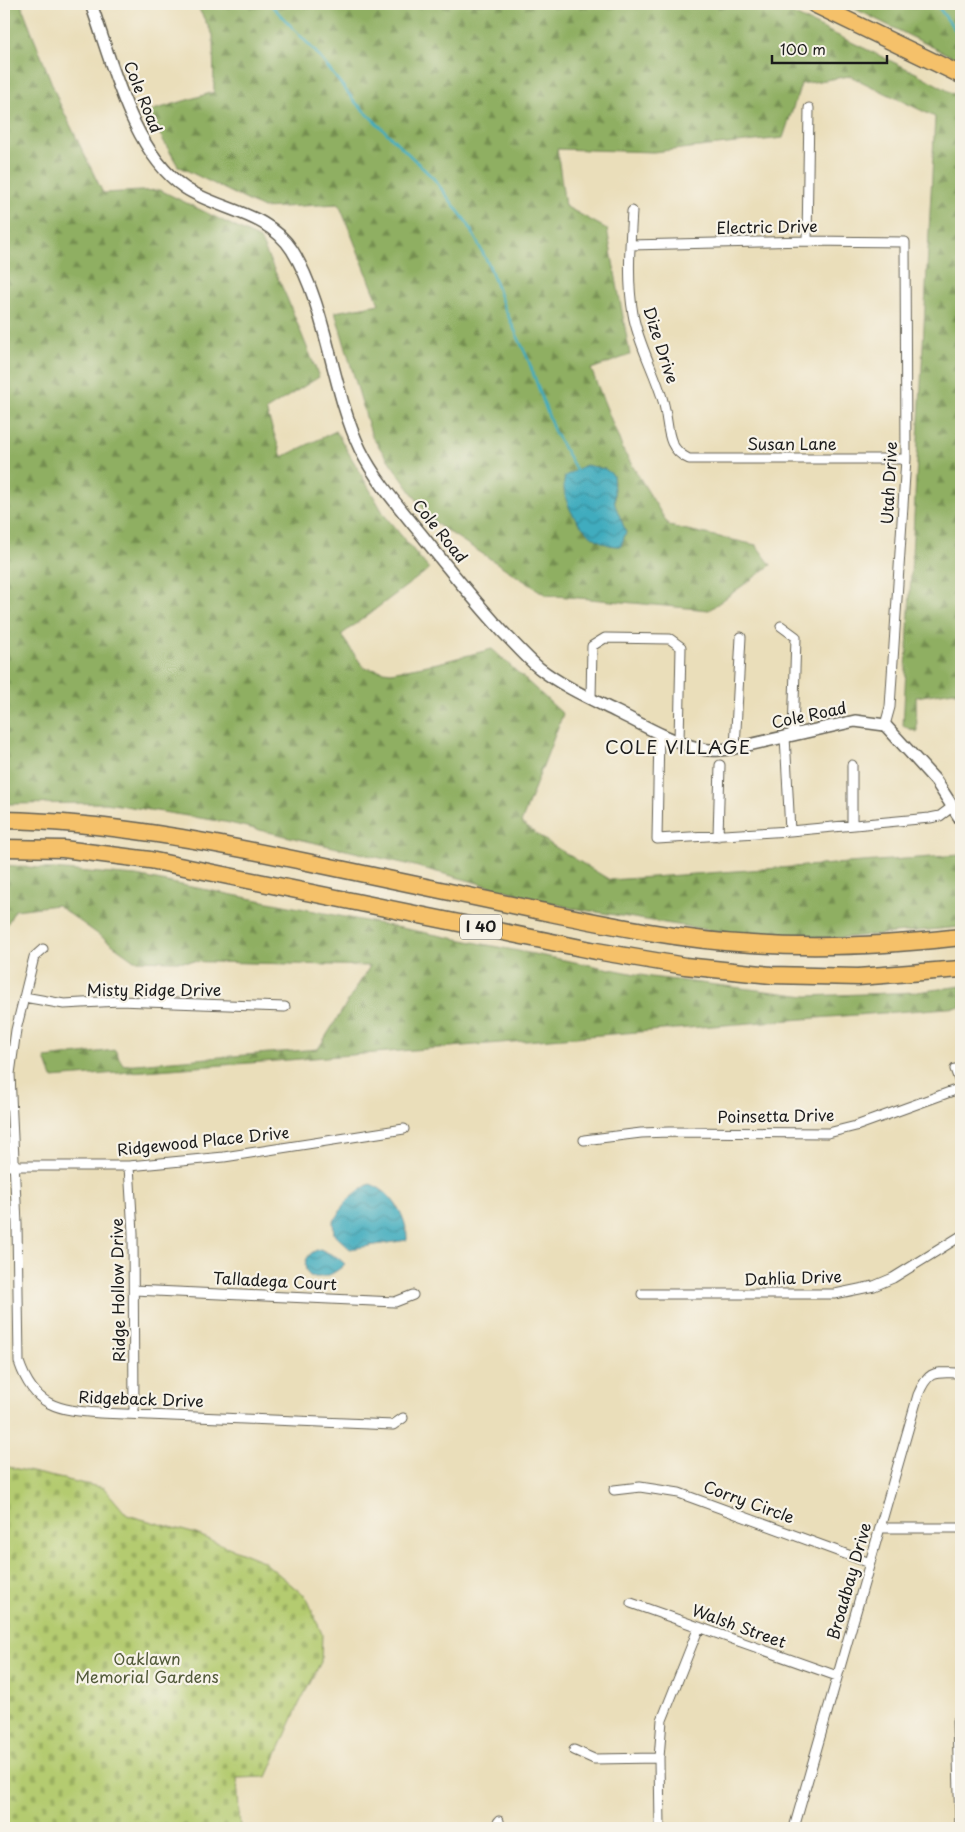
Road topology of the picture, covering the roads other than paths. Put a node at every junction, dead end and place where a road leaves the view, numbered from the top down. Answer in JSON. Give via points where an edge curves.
{"nodes":[{"id":1,"x":91,"y":4,"type":"edge"},
{"id":2,"x":814,"y":4,"type":"edge"},
{"id":3,"x":959,"y":74,"type":"edge"},
{"id":4,"x":809,"y":108,"type":"dead end"},
{"id":5,"x":632,"y":211,"type":"dead end"},
{"id":6,"x":807,"y":241,"type":"junction"},
{"id":7,"x":905,"y":242,"type":"joint"},
{"id":8,"x":630,"y":245,"type":"junction"},
{"id":9,"x":678,"y":455,"type":"joint"},
{"id":10,"x":906,"y":458,"type":"junction"},
{"id":11,"x":781,"y":626,"type":"dead end"},
{"id":12,"x":741,"y":637,"type":"dead end"},
{"id":13,"x":591,"y":695,"type":"junction"},
{"id":14,"x":885,"y":725,"type":"junction"},
{"id":15,"x":659,"y":733,"type":"junction"},
{"id":16,"x":787,"y":737,"type":"junction"},
{"id":17,"x":679,"y":741,"type":"junction"},
{"id":18,"x":735,"y":748,"type":"junction"},
{"id":19,"x":720,"y":765,"type":"dead end"},
{"id":20,"x":852,"y":765,"type":"dead end"},
{"id":21,"x":952,"y":807,"type":"junction"},
{"id":22,"x":4,"y":820,"type":"edge"},
{"id":23,"x":961,"y":820,"type":"edge"},
{"id":24,"x":852,"y":824,"type":"junction"},
{"id":25,"x":790,"y":831,"type":"junction"},
{"id":26,"x":718,"y":836,"type":"junction"},
{"id":27,"x":4,"y":848,"type":"edge"},
{"id":28,"x":961,"y":937,"type":"edge"},
{"id":29,"x":43,"y":949,"type":"dead end"},
{"id":30,"x":961,"y":969,"type":"edge"},
{"id":31,"x":24,"y":996,"type":"junction"},
{"id":32,"x":285,"y":1007,"type":"dead end"},
{"id":33,"x":955,"y":1069,"type":"dead end"},
{"id":34,"x":961,"y":1086,"type":"edge"},
{"id":35,"x":404,"y":1129,"type":"dead end"},
{"id":36,"x":584,"y":1140,"type":"dead end"},
{"id":37,"x":4,"y":1166,"type":"edge"},
{"id":38,"x":15,"y":1166,"type":"junction"},
{"id":39,"x":129,"y":1166,"type":"junction"},
{"id":40,"x":961,"y":1236,"type":"edge"},
{"id":41,"x":134,"y":1290,"type":"junction"},
{"id":42,"x":642,"y":1294,"type":"dead end"},
{"id":43,"x":414,"y":1295,"type":"dead end"},
{"id":44,"x":961,"y":1373,"type":"edge"},
{"id":45,"x":134,"y":1413,"type":"junction"},
{"id":46,"x":403,"y":1418,"type":"dead end"},
{"id":47,"x":614,"y":1490,"type":"dead end"},
{"id":48,"x":880,"y":1528,"type":"junction"},
{"id":49,"x":961,"y":1528,"type":"edge"},
{"id":50,"x":870,"y":1563,"type":"junction"},
{"id":51,"x":631,"y":1603,"type":"dead end"},
{"id":52,"x":699,"y":1627,"type":"junction"},
{"id":53,"x":837,"y":1676,"type":"junction"},
{"id":54,"x":959,"y":1721,"type":"edge"},
{"id":55,"x":574,"y":1750,"type":"dead end"},
{"id":56,"x":659,"y":1758,"type":"junction"},
{"id":57,"x":660,"y":1828,"type":"edge"},
{"id":58,"x":794,"y":1828,"type":"edge"},
{"id":59,"x":960,"y":1828,"type":"edge"}],
"edges":[{"from":1,"to":13,"type":"street","name":"Cole Road","via":[[138,132],[154,159],[188,190],[237,209],[277,234],[291,249],[311,295],[354,435],[377,476],[438,556],[527,656],[554,678]]},
{"from":2,"to":3,"type":"highway"},
{"from":4,"to":6,"type":"street"},
{"from":5,"to":8,"type":"street","name":"Dize Drive"},
{"from":6,"to":7,"type":"street","name":"Electric Drive"},
{"from":6,"to":8,"type":"street","name":"Electric Drive"},
{"from":7,"to":10,"type":"street","name":"Utah Drive"},
{"from":8,"to":9,"type":"street","name":"Dize Drive","via":[[633,315],[664,401],[672,447]]},
{"from":9,"to":10,"type":"street","name":"Susan Lane","via":[[689,459]]},
{"from":10,"to":14,"type":"street","name":"Utah Drive","via":[[890,707]]},
{"from":11,"to":16,"type":"street","via":[[796,637]]},
{"from":12,"to":18,"type":"street"},
{"from":13,"to":15,"type":"street","name":"Cole Road"},
{"from":13,"to":17,"type":"street","via":[[592,646],[605,638],[670,639],[681,647]]},
{"from":14,"to":16,"type":"street","name":"Cole Road","via":[[855,721]]},
{"from":14,"to":21,"type":"street","via":[[936,780]]},
{"from":15,"to":17,"type":"street","name":"Cole Road"},
{"from":15,"to":26,"type":"street","via":[[657,839]]},
{"from":16,"to":18,"type":"street","name":"Cole Road"},
{"from":16,"to":25,"type":"street"},
{"from":17,"to":18,"type":"street","name":"Cole Road","via":[[699,749]]},
{"from":19,"to":26,"type":"street"},
{"from":20,"to":24,"type":"street"},
{"from":21,"to":23,"type":"street"},
{"from":21,"to":24,"type":"street","via":[[935,817]]},
{"from":22,"to":28,"type":"highway","number":"I 40","via":[[121,828],[196,839],[667,935],[751,944],[835,947]]},
{"from":24,"to":25,"type":"street"},
{"from":25,"to":26,"type":"street"},
{"from":27,"to":30,"type":"highway","number":"I 40","via":[[63,849],[150,860],[596,951],[685,966],[771,975],[858,977]]},
{"from":29,"to":31,"type":"street","name":"Ridgeback Drive","via":[[34,957]]},
{"from":31,"to":32,"type":"street","name":"Misty Ridge Drive","via":[[64,1004],[118,1001]]},
{"from":31,"to":38,"type":"street","name":"Ridgeback Drive","via":[[10,1074]]},
{"from":33,"to":34,"type":"street"},
{"from":34,"to":36,"type":"street","name":"Poinsetta Drive","via":[[856,1126],[828,1133],[669,1132]]},
{"from":35,"to":39,"type":"street","name":"Ridgewood Place Drive","via":[[224,1157]]},
{"from":37,"to":38,"type":"street","name":"Ridgewood Place Drive"},
{"from":38,"to":39,"type":"street","name":"Ridgewood Place Drive"},
{"from":38,"to":45,"type":"street","name":"Ridgeback Drive","via":[[19,1362],[25,1380],[36,1395],[68,1411]]},
{"from":39,"to":41,"type":"street","name":"Ridge Hollow Drive"},
{"from":40,"to":42,"type":"street","name":"Dahlia Drive","via":[[893,1278],[874,1286],[835,1294]]},
{"from":41,"to":43,"type":"street","name":"Talladega Court","via":[[395,1302]]},
{"from":41,"to":45,"type":"street","name":"Ridge Hollow Drive"},
{"from":44,"to":48,"type":"street","name":"Broadbay Drive","via":[[937,1373],[924,1379]]},
{"from":45,"to":46,"type":"street","name":"Ridgeback Drive","via":[[393,1424]]},
{"from":47,"to":50,"type":"street","name":"Corry Circle","via":[[651,1488],[679,1493]]},
{"from":48,"to":49,"type":"street"},
{"from":48,"to":50,"type":"street","name":"Broadbay Drive"},
{"from":50,"to":53,"type":"street","name":"Broadbay Drive"},
{"from":51,"to":52,"type":"street","name":"Walsh Street"},
{"from":52,"to":53,"type":"street","name":"Walsh Street"},
{"from":52,"to":56,"type":"street","via":[[662,1720]]},
{"from":53,"to":58,"type":"street","name":"Broadbay Drive"},
{"from":54,"to":59,"type":"street"},
{"from":55,"to":56,"type":"street","via":[[594,1759]]},
{"from":56,"to":57,"type":"street"}]}
